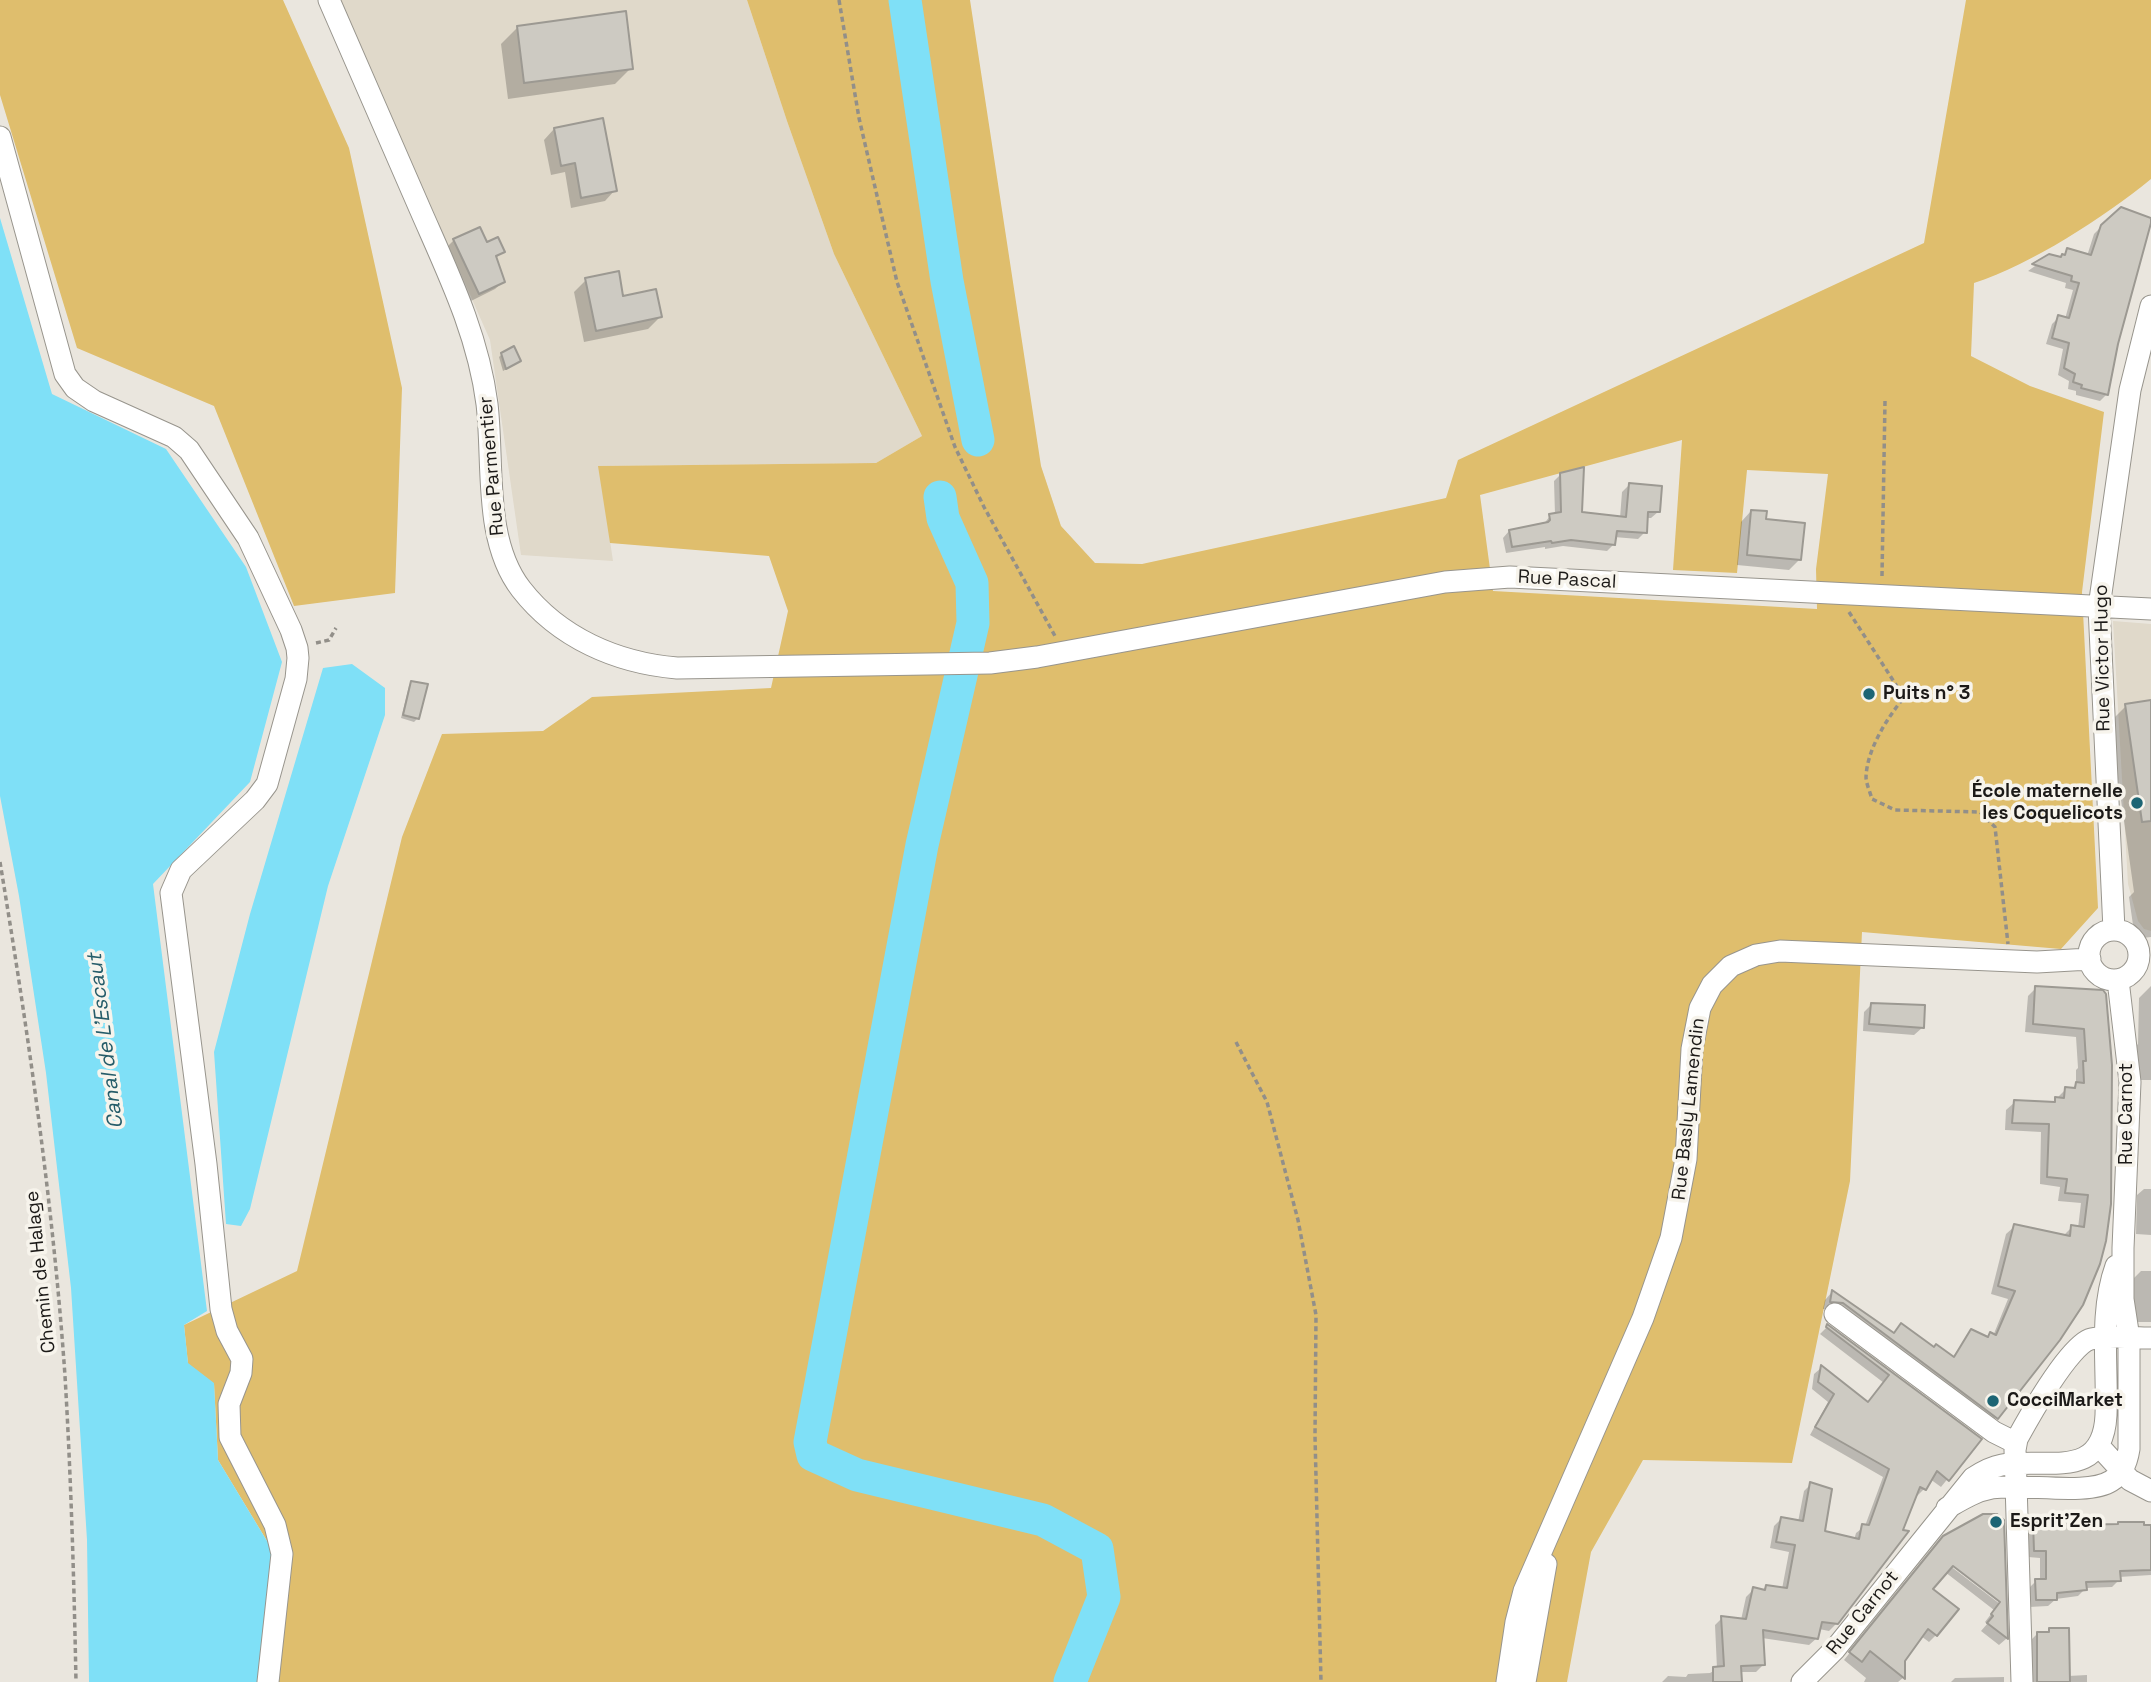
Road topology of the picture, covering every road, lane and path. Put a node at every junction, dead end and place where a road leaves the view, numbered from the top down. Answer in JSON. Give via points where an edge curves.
{"nodes":[{"id":1,"x":329,"y":0,"type":"edge"},
{"id":2,"x":839,"y":0,"type":"edge"},
{"id":3,"x":0,"y":137,"type":"edge"},
{"id":4,"x":2151,"y":306,"type":"edge"},
{"id":5,"x":1885,"y":401,"type":"dead end"},
{"id":6,"x":1836,"y":593,"type":"junction"},
{"id":7,"x":1882,"y":595,"type":"junction"},
{"id":8,"x":2099,"y":607,"type":"junction"},
{"id":9,"x":2151,"y":609,"type":"edge"},
{"id":10,"x":336,"y":628,"type":"dead end"},
{"id":11,"x":297,"y":648,"type":"junction"},
{"id":12,"x":1064,"y":652,"type":"junction"},
{"id":13,"x":990,"y":663,"type":"joint"},
{"id":14,"x":0,"y":862,"type":"edge"},
{"id":15,"x":2114,"y":930,"type":"junction"},
{"id":16,"x":2020,"y":945,"type":"dead end"},
{"id":17,"x":2145,"y":954,"type":"edge"},
{"id":18,"x":2090,"y":959,"type":"junction"},
{"id":19,"x":2118,"y":980,"type":"junction"},
{"id":20,"x":1237,"y":1042,"type":"dead end"},
{"id":21,"x":2123,"y":1248,"type":"junction"},
{"id":22,"x":1835,"y":1314,"type":"dead end"},
{"id":23,"x":2106,"y":1338,"type":"junction"},
{"id":24,"x":2129,"y":1338,"type":"junction"},
{"id":25,"x":2151,"y":1338,"type":"edge"},
{"id":26,"x":2098,"y":1445,"type":"junction"},
{"id":27,"x":2016,"y":1453,"type":"junction"},
{"id":28,"x":2122,"y":1472,"type":"junction"},
{"id":29,"x":2017,"y":1487,"type":"junction"},
{"id":30,"x":2151,"y":1491,"type":"edge"},
{"id":31,"x":1947,"y":1508,"type":"junction"},
{"id":32,"x":1557,"y":1518,"type":"junction"},
{"id":33,"x":76,"y":1682,"type":"edge"},
{"id":34,"x":268,"y":1682,"type":"edge"},
{"id":35,"x":1321,"y":1682,"type":"edge"},
{"id":36,"x":1507,"y":1682,"type":"edge"},
{"id":37,"x":1525,"y":1682,"type":"edge"},
{"id":38,"x":1802,"y":1682,"type":"edge"},
{"id":39,"x":2022,"y":1682,"type":"edge"}],
"edges":[{"from":1,"to":13,"type":"street","name":"Rue Parmentier","via":[[472,335],[485,393],[498,538],[522,589],[581,640],[606,654],[650,666]]},
{"from":2,"to":12,"type":"path","via":[[859,118],[897,282],[955,447]]},
{"from":3,"to":11,"type":"street","via":[[69,381],[94,401],[174,437],[188,450],[248,538]]},
{"from":4,"to":8,"type":"street","name":"Rue Victor Hugo","via":[[2130,390]]},
{"from":5,"to":7,"type":"path"},
{"from":6,"to":7,"type":"street","name":"Rue Pascal"},
{"from":6,"to":12,"type":"street","name":"Rue Pascal","via":[[1479,578]]},
{"from":6,"to":16,"type":"path","via":[[1902,700],[1873,750],[1866,778],[1872,799],[1895,810],[1980,812],[1995,827],[2008,944]]},
{"from":7,"to":8,"type":"street","name":"Rue Pascal"},
{"from":8,"to":9,"type":"street","name":"Rue Pascal"},
{"from":8,"to":15,"type":"street","name":"Rue Victor Hugo"},
{"from":10,"to":11,"type":"path","via":[[328,640]]},
{"from":11,"to":34,"type":"street","via":[[296,678],[267,784],[181,870],[171,893],[223,1320],[242,1359],[229,1404],[230,1437],[270,1513],[281,1545]]},
{"from":12,"to":13,"type":"street","name":"Rue Pascal"},
{"from":14,"to":33,"type":"path","name":"Chemin de Halage","via":[[30,1045],[56,1278],[65,1376]]},
{"from":15,"to":17,"type":"street","via":[[2132,937]]},
{"from":15,"to":18,"type":"street","via":[[2095,939]]},
{"from":17,"to":19,"type":"street","via":[[2135,969]]},
{"from":18,"to":19,"type":"street","via":[[2101,976]]},
{"from":18,"to":32,"type":"street","name":"Rue Basly Lamendin","via":[[2036,962],[1780,951],[1743,960],[1720,975],[1705,996],[1696,1021],[1686,1159],[1668,1247],[1643,1318]]},
{"from":19,"to":21,"type":"street","name":"Rue Carnot","via":[[2130,1082]]},
{"from":20,"to":35,"type":"path","via":[[1267,1102],[1298,1220],[1316,1315]]},
{"from":21,"to":23,"type":"street","name":"Rue Carnot","via":[[2108,1290]]},
{"from":21,"to":24,"type":"street","name":"Rue Carnot"},
{"from":22,"to":27,"type":"street"},
{"from":23,"to":24,"type":"street"},
{"from":23,"to":26,"type":"street","name":"Rue Carnot","via":[[2105,1429]]},
{"from":23,"to":27,"type":"street","via":[[2085,1341],[2072,1352],[2023,1428]]},
{"from":24,"to":25,"type":"street"},
{"from":24,"to":28,"type":"street","name":"Rue Carnot","via":[[2129,1449]]},
{"from":26,"to":27,"type":"street","name":"Rue Carnot","via":[[2078,1461]]},
{"from":26,"to":28,"type":"street"},
{"from":27,"to":29,"type":"street"},
{"from":27,"to":31,"type":"street","name":"Rue Carnot","via":[[1982,1472]]},
{"from":28,"to":29,"type":"street","name":"Rue Carnot","via":[[2097,1487]]},
{"from":28,"to":30,"type":"street"},
{"from":29,"to":31,"type":"street","name":"Rue Carnot","via":[[1984,1490]]},
{"from":29,"to":39,"type":"street"},
{"from":31,"to":38,"type":"street","name":"Rue Carnot","via":[[1835,1649]]},
{"from":32,"to":36,"type":"street","name":"Rue Basly Lamendin","via":[[1524,1591]]},
{"from":32,"to":37,"type":"street","name":"Rue Basly Lamendin"}]}
